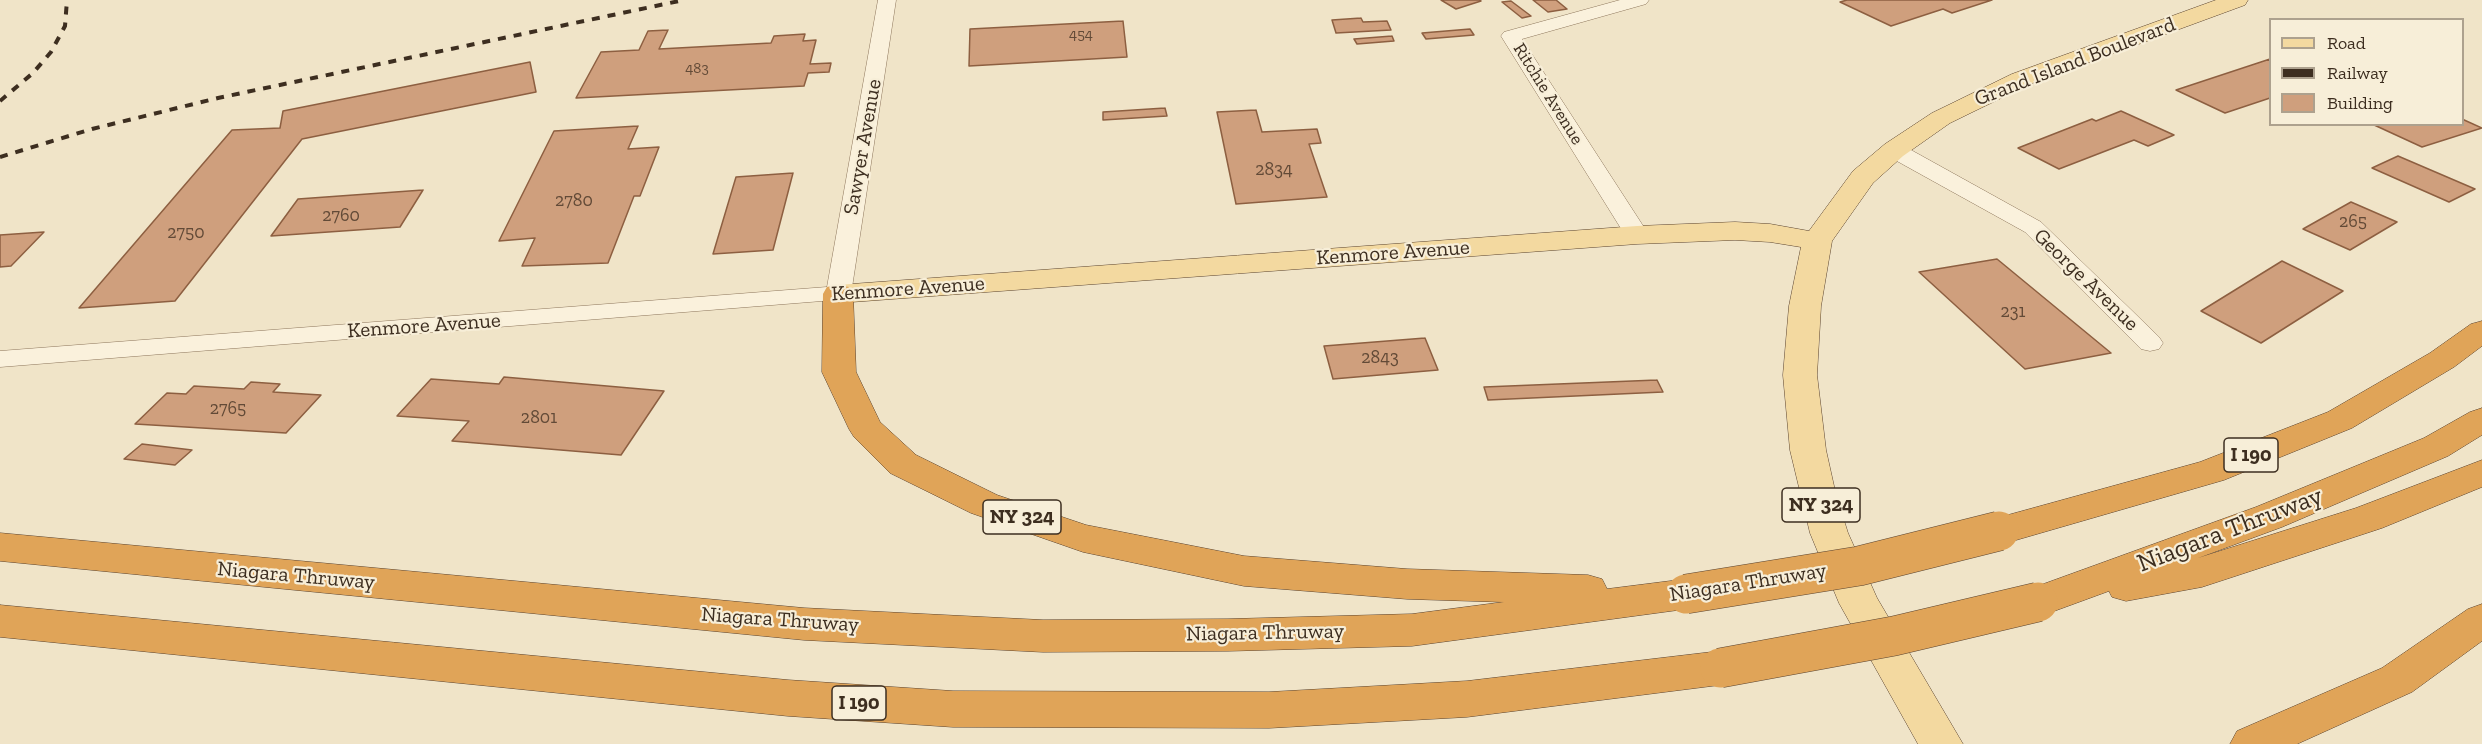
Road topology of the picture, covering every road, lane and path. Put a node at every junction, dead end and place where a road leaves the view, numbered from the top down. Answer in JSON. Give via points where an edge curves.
{"nodes":[{"id":1,"x":888,"y":0,"type":"edge"},
{"id":2,"x":1640,"y":0,"type":"edge"},
{"id":3,"x":2237,"y":0,"type":"edge"},
{"id":4,"x":1894,"y":150,"type":"junction"},
{"id":5,"x":1637,"y":235,"type":"junction"},
{"id":6,"x":1817,"y":241,"type":"junction"},
{"id":7,"x":838,"y":294,"type":"junction"},
{"id":8,"x":2482,"y":331,"type":"edge"},
{"id":9,"x":2150,"y":343,"type":"dead end"},
{"id":10,"x":0,"y":359,"type":"edge"},
{"id":11,"x":2482,"y":420,"type":"edge"},
{"id":12,"x":2482,"y":472,"type":"edge"},
{"id":13,"x":0,"y":548,"type":"edge"},
{"id":14,"x":1686,"y":594,"type":"junction"},
{"id":15,"x":2038,"y":602,"type":"junction"},
{"id":16,"x":2482,"y":620,"type":"edge"},
{"id":17,"x":0,"y":621,"type":"edge"},
{"id":18,"x":1941,"y":744,"type":"edge"},
{"id":19,"x":2252,"y":744,"type":"edge"}],
"edges":[{"from":1,"to":7,"type":"street","name":"Sawyer Avenue"},
{"from":2,"to":5,"type":"street","name":"Ritchie Avenue","via":[[1511,36]]},
{"from":3,"to":4,"type":"main road","name":"Grand Island Boulevard","number":"NY 324","via":[[2012,82],[1941,118]]},
{"from":4,"to":6,"type":"main road","name":"Grand Island Boulevard","number":"NY 324","via":[[1863,177]]},
{"from":4,"to":9,"type":"street","name":"George Avenue","via":[[2032,227]]},
{"from":5,"to":6,"type":"main road","name":"Kenmore Avenue","via":[[1735,231]]},
{"from":5,"to":7,"type":"main road","name":"Kenmore Avenue"},
{"from":6,"to":18,"type":"main road","name":"Grand Island Boulevard","number":"NY 324","via":[[1805,306],[1800,375],[1808,450],[1818,495],[1829,533],[1859,603]]},
{"from":7,"to":10,"type":"street","name":"Kenmore Avenue"},
{"from":7,"to":14,"type":"highway","number":"NY 324","via":[[839,372],[866,429],[903,464],[984,504],[1083,538],[1244,571],[1407,584]]},
{"from":8,"to":14,"type":"highway","name":"Niagara Thruway","number":"I 190","bridge":true,"via":[[2442,360],[2340,420],[2211,471],[1858,566]]},
{"from":11,"to":15,"type":"highway","name":"Niagara Thruway","number":"I 190","via":[[2436,447],[2269,517]]},
{"from":12,"to":15,"type":"highway","via":[[2369,518],[2202,572]]},
{"from":13,"to":14,"type":"highway","name":"Niagara Thruway","number":"I 190","via":[[804,624],[1042,636],[1412,630]]},
{"from":15,"to":17,"type":"highway","name":"Niagara Thruway","number":"I 190","bridge":true,"via":[[1894,636],[1720,668],[1467,699],[1269,710],[953,709],[788,698]]},
{"from":16,"to":19,"type":"highway","via":[[2397,680]]}]}
